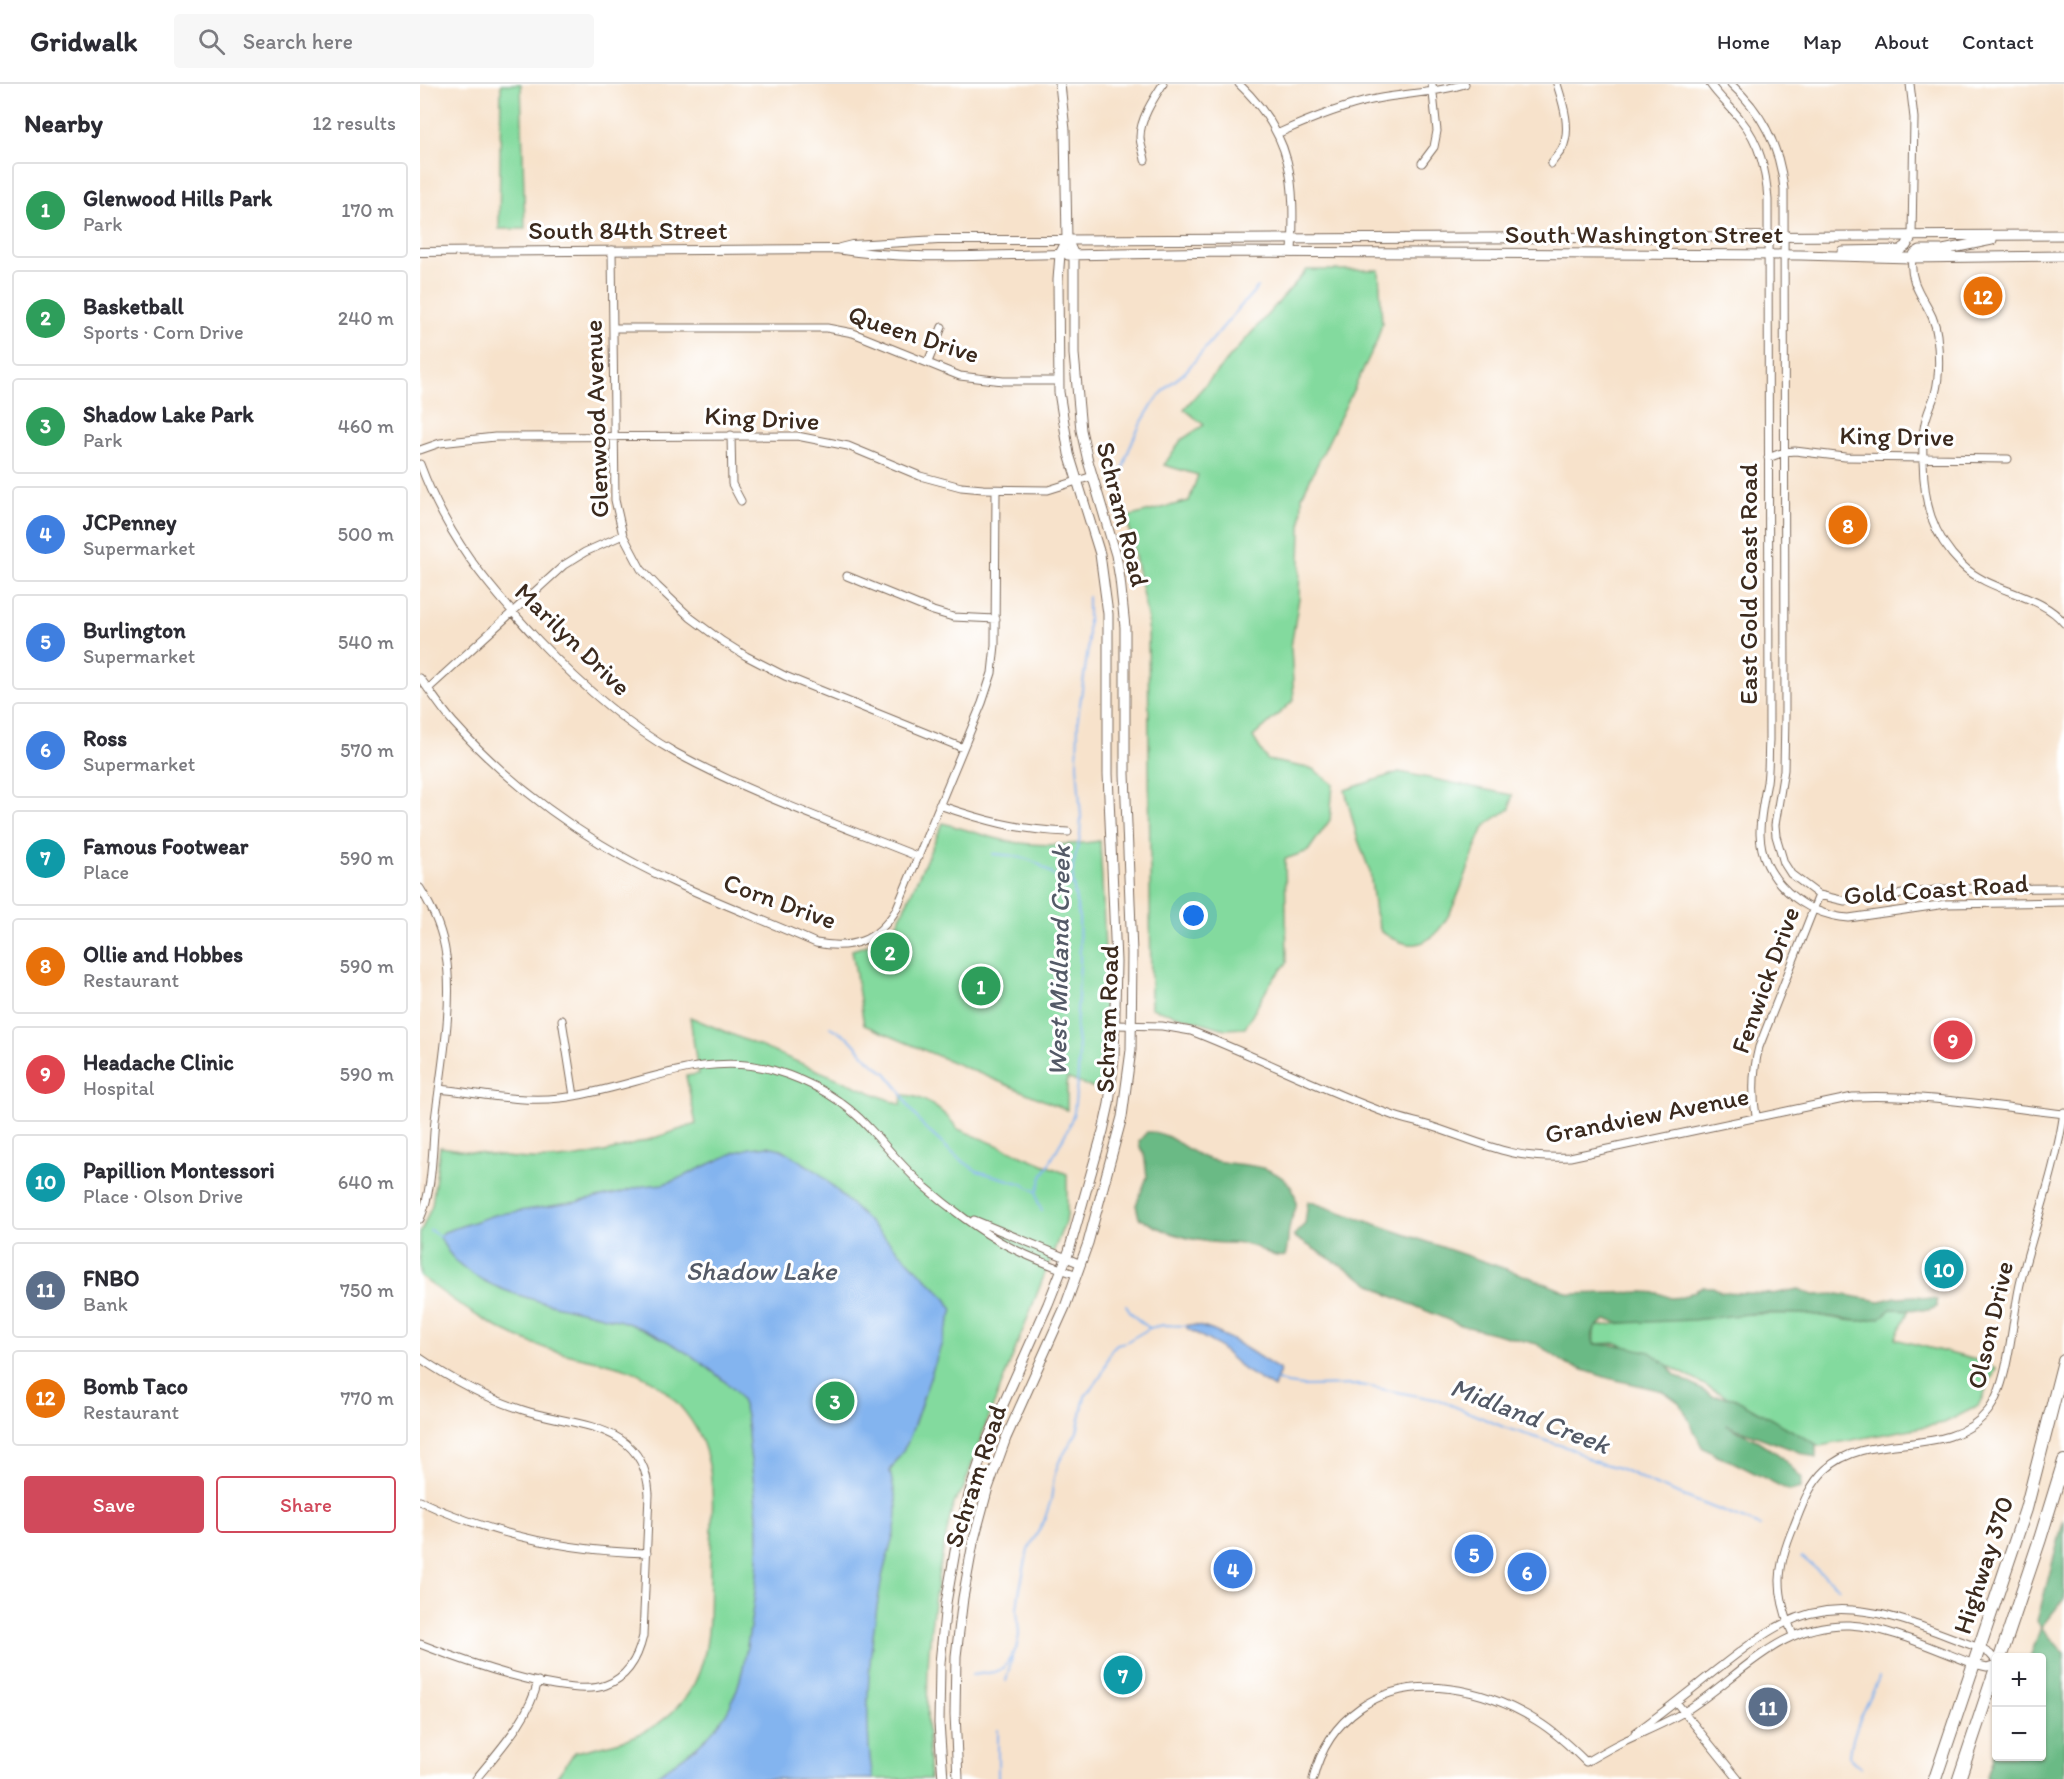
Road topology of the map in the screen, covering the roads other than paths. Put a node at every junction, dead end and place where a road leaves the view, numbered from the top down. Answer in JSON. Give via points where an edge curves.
{"nodes":[{"id":1,"x":1060,"y":84,"type":"edge"},
{"id":2,"x":1163,"y":84,"type":"edge"},
{"id":3,"x":1239,"y":84,"type":"edge"},
{"id":4,"x":1465,"y":84,"type":"edge"},
{"id":5,"x":1557,"y":84,"type":"edge"},
{"id":6,"x":1710,"y":84,"type":"edge"},
{"id":7,"x":1731,"y":84,"type":"edge"},
{"id":8,"x":1910,"y":84,"type":"edge"},
{"id":9,"x":1433,"y":87,"type":"edge"},
{"id":10,"x":1279,"y":133,"type":"junction"},
{"id":11,"x":1145,"y":160,"type":"dead end"},
{"id":12,"x":1422,"y":162,"type":"dead end"},
{"id":13,"x":1551,"y":164,"type":"dead end"},
{"id":14,"x":2064,"y":235,"type":"edge"},
{"id":15,"x":1768,"y":236,"type":"junction"},
{"id":16,"x":1784,"y":236,"type":"junction"},
{"id":17,"x":1912,"y":236,"type":"junction"},
{"id":18,"x":2009,"y":237,"type":"junction"},
{"id":19,"x":1223,"y":239,"type":"joint"},
{"id":20,"x":1292,"y":239,"type":"junction"},
{"id":21,"x":1067,"y":240,"type":"junction"},
{"id":22,"x":836,"y":249,"type":"junction"},
{"id":23,"x":612,"y":250,"type":"junction"},
{"id":24,"x":420,"y":252,"type":"edge"},
{"id":25,"x":1223,"y":252,"type":"joint"},
{"id":26,"x":1292,"y":253,"type":"junction"},
{"id":27,"x":1060,"y":254,"type":"junction"},
{"id":28,"x":1074,"y":255,"type":"junction"},
{"id":29,"x":1785,"y":255,"type":"junction"},
{"id":30,"x":1768,"y":256,"type":"junction"},
{"id":31,"x":1829,"y":256,"type":"junction"},
{"id":32,"x":2064,"y":256,"type":"edge"},
{"id":33,"x":1912,"y":258,"type":"junction"},
{"id":34,"x":942,"y":327,"type":"dead end"},
{"id":35,"x":613,"y":328,"type":"junction"},
{"id":36,"x":928,"y":362,"type":"junction"},
{"id":37,"x":1058,"y":381,"type":"junction"},
{"id":38,"x":614,"y":435,"type":"junction"},
{"id":39,"x":731,"y":435,"type":"junction"},
{"id":40,"x":1768,"y":446,"type":"junction"},
{"id":41,"x":420,"y":450,"type":"edge"},
{"id":42,"x":1784,"y":452,"type":"junction"},
{"id":43,"x":1768,"y":458,"type":"junction"},
{"id":44,"x":1923,"y":458,"type":"junction"},
{"id":45,"x":2008,"y":459,"type":"dead end"},
{"id":46,"x":420,"y":464,"type":"edge"},
{"id":47,"x":1092,"y":476,"type":"junction"},
{"id":48,"x":1077,"y":482,"type":"junction"},
{"id":49,"x":996,"y":490,"type":"junction"},
{"id":50,"x":741,"y":501,"type":"dead end"},
{"id":51,"x":623,"y":535,"type":"junction"},
{"id":52,"x":847,"y":576,"type":"dead end"},
{"id":53,"x":512,"y":612,"type":"junction"},
{"id":54,"x":996,"y":619,"type":"junction"},
{"id":55,"x":2064,"y":623,"type":"edge"},
{"id":56,"x":420,"y":678,"type":"edge"},
{"id":57,"x":428,"y":688,"type":"junction"},
{"id":58,"x":1769,"y":716,"type":"junction"},
{"id":59,"x":1785,"y":716,"type":"junction"},
{"id":60,"x":963,"y":748,"type":"junction"},
{"id":61,"x":939,"y":805,"type":"junction"},
{"id":62,"x":1068,"y":832,"type":"dead end"},
{"id":63,"x":919,"y":856,"type":"junction"},
{"id":64,"x":420,"y":888,"type":"edge"},
{"id":65,"x":2064,"y":888,"type":"edge"},
{"id":66,"x":1819,"y":896,"type":"junction"},
{"id":67,"x":2064,"y":902,"type":"edge"},
{"id":68,"x":1812,"y":910,"type":"junction"},
{"id":69,"x":562,"y":1020,"type":"dead end"},
{"id":70,"x":1116,"y":1025,"type":"junction"},
{"id":71,"x":1131,"y":1025,"type":"junction"},
{"id":72,"x":439,"y":1089,"type":"junction"},
{"id":73,"x":574,"y":1096,"type":"junction"},
{"id":74,"x":2064,"y":1113,"type":"edge"},
{"id":75,"x":1756,"y":1116,"type":"junction"},
{"id":76,"x":963,"y":1216,"type":"junction"},
{"id":77,"x":420,"y":1219,"type":"edge"},
{"id":78,"x":1066,"y":1258,"type":"junction"},
{"id":79,"x":1081,"y":1264,"type":"junction"},
{"id":80,"x":1062,"y":1270,"type":"junction"},
{"id":81,"x":1077,"y":1275,"type":"junction"},
{"id":82,"x":420,"y":1358,"type":"edge"},
{"id":83,"x":2064,"y":1361,"type":"edge"},
{"id":84,"x":2064,"y":1461,"type":"edge"},
{"id":85,"x":420,"y":1501,"type":"edge"},
{"id":86,"x":647,"y":1553,"type":"junction"},
{"id":87,"x":1787,"y":1621,"type":"junction"},
{"id":88,"x":1793,"y":1635,"type":"junction"},
{"id":89,"x":420,"y":1644,"type":"edge"},
{"id":90,"x":1980,"y":1648,"type":"junction"},
{"id":91,"x":2002,"y":1653,"type":"edge"},
{"id":92,"x":1992,"y":1657,"type":"edge"},
{"id":93,"x":1974,"y":1664,"type":"junction"},
{"id":94,"x":1992,"y":1665,"type":"edge"},
{"id":95,"x":1992,"y":1676,"type":"edge"},
{"id":96,"x":538,"y":1681,"type":"junction"},
{"id":97,"x":1676,"y":1702,"type":"junction"},
{"id":98,"x":1684,"y":1712,"type":"junction"},
{"id":99,"x":1624,"y":1741,"type":"junction"},
{"id":100,"x":476,"y":1779,"type":"edge"},
{"id":101,"x":943,"y":1779,"type":"edge"},
{"id":102,"x":958,"y":1779,"type":"edge"},
{"id":103,"x":1313,"y":1779,"type":"edge"},
{"id":104,"x":1738,"y":1779,"type":"edge"},
{"id":105,"x":1935,"y":1779,"type":"edge"},
{"id":106,"x":1959,"y":1779,"type":"edge"}],
"edges":[{"from":1,"to":21,"type":"main road","name":"Schram Road"},
{"from":2,"to":11,"type":"street","via":[[1140,136]]},
{"from":3,"to":10,"type":"street"},
{"from":4,"to":9,"type":"street"},
{"from":5,"to":13,"type":"street","via":[[1567,131],[1563,148]]},
{"from":6,"to":15,"type":"street","name":"East Gold Coast Road","via":[[1742,120],[1761,156],[1767,184]]},
{"from":7,"to":16,"type":"street","name":"East Gold Coast Road","via":[[1760,116],[1776,151],[1785,189]]},
{"from":8,"to":17,"type":"street","via":[[1914,118]]},
{"from":9,"to":10,"type":"street","via":[[1347,107]]},
{"from":9,"to":12,"type":"street","via":[[1437,131],[1434,147]]},
{"from":10,"to":20,"type":"street","via":[[1291,172]]},
{"from":14,"to":18,"type":"main road","name":"South Washington Street"},
{"from":15,"to":16,"type":"main road","name":"South Washington Street"},
{"from":15,"to":20,"type":"main road","name":"South Washington Street"},
{"from":15,"to":30,"type":"street","name":"East Gold Coast Road"},
{"from":16,"to":17,"type":"main road","name":"South Washington Street"},
{"from":16,"to":29,"type":"street","name":"East Gold Coast Road"},
{"from":17,"to":18,"type":"main road","name":"South Washington Street"},
{"from":17,"to":31,"type":"main road","via":[[1900,250],[1838,251]]},
{"from":18,"to":33,"type":"main road","via":[[1943,250],[1920,250]]},
{"from":19,"to":20,"type":"main road","name":"South Washington Street"},
{"from":19,"to":21,"type":"main road","name":"South 84th Street"},
{"from":20,"to":26,"type":"street"},
{"from":21,"to":22,"type":"street","name":"South 84th Street","via":[[938,240]]},
{"from":21,"to":27,"type":"main road","name":"Schram Road"},
{"from":21,"to":28,"type":"main road","name":"Schram Road"},
{"from":22,"to":23,"type":"street","name":"South 84th Street"},
{"from":22,"to":27,"type":"street","name":"South 84th Street","via":[[932,256]]},
{"from":23,"to":24,"type":"street","name":"South 84th Street"},
{"from":23,"to":35,"type":"street","name":"Glenwood Avenue"},
{"from":25,"to":26,"type":"main road","name":"South Washington Street"},
{"from":25,"to":28,"type":"main road","name":"South 84th Street"},
{"from":26,"to":30,"type":"main road","name":"South Washington Street"},
{"from":27,"to":28,"type":"main road","name":"South 84th Street"},
{"from":27,"to":37,"type":"main road","name":"Schram Road"},
{"from":28,"to":47,"type":"main road","name":"Schram Road","via":[[1075,383]]},
{"from":29,"to":30,"type":"main road","name":"South Washington Street"},
{"from":29,"to":31,"type":"main road","name":"South Washington Street"},
{"from":29,"to":42,"type":"street","name":"East Gold Coast Road"},
{"from":30,"to":40,"type":"street","name":"East Gold Coast Road"},
{"from":31,"to":33,"type":"main road","name":"South Washington Street"},
{"from":32,"to":33,"type":"main road","name":"South Washington Street"},
{"from":33,"to":44,"type":"street","via":[[1915,287],[1937,335],[1937,384],[1924,426]]},
{"from":34,"to":36,"type":"street"},
{"from":35,"to":36,"type":"street","name":"Queen Drive","via":[[827,328],[853,333]]},
{"from":35,"to":38,"type":"street","name":"Glenwood Avenue"},
{"from":36,"to":37,"type":"street","name":"Queen Drive","via":[[969,378]]},
{"from":37,"to":48,"type":"main road","name":"Schram Road"},
{"from":38,"to":39,"type":"street","name":"King Drive"},
{"from":38,"to":41,"type":"street","name":"King Drive","via":[[468,438]]},
{"from":38,"to":51,"type":"street","name":"Glenwood Avenue","via":[[615,500]]},
{"from":39,"to":49,"type":"street","name":"King Drive","via":[[824,440],[931,480]]},
{"from":39,"to":50,"type":"street","via":[[732,484]]},
{"from":40,"to":42,"type":"street","name":"King Drive"},
{"from":40,"to":43,"type":"street","name":"East Gold Coast Road"},
{"from":42,"to":43,"type":"street","name":"King Drive"},
{"from":42,"to":44,"type":"street","name":"King Drive"},
{"from":42,"to":59,"type":"street","name":"East Gold Coast Road"},
{"from":43,"to":58,"type":"street","name":"East Gold Coast Road"},
{"from":44,"to":45,"type":"street","name":"King Drive"},
{"from":44,"to":55,"type":"street","via":[[1930,518],[1962,565],[1991,585],[2050,609]]},
{"from":46,"to":53,"type":"street","name":"Marilyn Drive","via":[[450,529],[475,568]]},
{"from":47,"to":48,"type":"street","name":"King Drive"},
{"from":47,"to":71,"type":"main road","name":"Schram Road","via":[[1116,555],[1125,627]]},
{"from":48,"to":49,"type":"street","name":"King Drive","via":[[1048,490]]},
{"from":48,"to":70,"type":"main road","name":"Schram Road","via":[[1100,554],[1108,614],[1108,774]]},
{"from":49,"to":54,"type":"street","name":"Corn Drive"},
{"from":51,"to":53,"type":"street","via":[[564,565]]},
{"from":51,"to":60,"type":"street","name":"Glenwood Avenue","via":[[635,561],[657,586],[709,632],[746,656],[785,676]]},
{"from":52,"to":54,"type":"street","via":[[953,617]]},
{"from":53,"to":57,"type":"street"},
{"from":53,"to":63,"type":"street","name":"Marilyn Drive","via":[[579,682],[634,726],[675,752],[742,785]]},
{"from":54,"to":60,"type":"street","name":"Corn Drive","via":[[992,673]]},
{"from":56,"to":57,"type":"street","name":"Corn Drive"},
{"from":57,"to":63,"type":"street","name":"Corn Drive","via":[[452,721],[487,757],[601,844],[694,892],[816,943],[853,944],[882,929],[896,910]]},
{"from":58,"to":59,"type":"street"},
{"from":58,"to":68,"type":"street","name":"East Gold Coast Road","via":[[1760,832],[1764,856],[1783,887]]},
{"from":59,"to":66,"type":"street","name":"East Gold Coast Road","via":[[1784,770],[1776,836],[1791,874]]},
{"from":60,"to":61,"type":"street","name":"Corn Drive"},
{"from":61,"to":62,"type":"street","via":[[1004,825]]},
{"from":61,"to":63,"type":"street","name":"Corn Drive"},
{"from":64,"to":72,"type":"street","via":[[441,933],[448,966]]},
{"from":65,"to":66,"type":"street","name":"Gold Coast Road","via":[[1944,889],[1857,900]]},
{"from":66,"to":68,"type":"street","name":"Fenwick Drive"},
{"from":67,"to":68,"type":"street","name":"Gold Coast Road","via":[[1946,904],[1849,918]]},
{"from":68,"to":75,"type":"street","name":"Fenwick Drive","via":[[1754,1065]]},
{"from":69,"to":73,"type":"street"},
{"from":70,"to":71,"type":"street","name":"Grandview Avenue"},
{"from":70,"to":78,"type":"main road","name":"Schram Road","via":[[1109,1104]]},
{"from":71,"to":75,"type":"street","name":"Grandview Avenue","via":[[1191,1031],[1392,1115],[1518,1155],[1570,1157]]},
{"from":71,"to":79,"type":"main road","name":"Schram Road","via":[[1122,1117]]},
{"from":72,"to":73,"type":"street","via":[[531,1099]]},
{"from":72,"to":77,"type":"street","via":[[428,1189]]},
{"from":73,"to":76,"type":"street","via":[[699,1066],[734,1064],[772,1070],[813,1085],[842,1103],[915,1179]]},
{"from":74,"to":75,"type":"street","name":"Grandview Avenue","via":[[1881,1096],[1853,1097]]},
{"from":74,"to":87,"type":"street","name":"Olson Drive","via":[[2021,1280],[2003,1379],[1994,1401],[1979,1420],[1961,1432],[1860,1451],[1825,1470],[1804,1501],[1781,1558],[1779,1584]]},
{"from":76,"to":78,"type":"street"},
{"from":76,"to":80,"type":"street","via":[[1008,1246]]},
{"from":78,"to":79,"type":"street"},
{"from":78,"to":80,"type":"main road","name":"Schram Road"},
{"from":79,"to":81,"type":"main road","name":"Schram Road"},
{"from":80,"to":81,"type":"street"},
{"from":80,"to":101,"type":"main road","name":"Schram Road","via":[[986,1443],[957,1540],[940,1664]]},
{"from":81,"to":102,"type":"main road","name":"Schram Road","via":[[1006,1438],[973,1543],[956,1656]]},
{"from":82,"to":86,"type":"street","via":[[482,1393],[540,1415],[605,1429],[626,1443],[639,1458],[648,1483]]},
{"from":83,"to":90,"type":"highway","name":"Highway 370","via":[[2026,1509]]},
{"from":84,"to":91,"type":"highway","name":"Highway 370"},
{"from":85,"to":86,"type":"street","via":[[478,1525],[538,1542],[594,1551]]},
{"from":86,"to":96,"type":"street","via":[[643,1636],[631,1667],[615,1681],[596,1688]]},
{"from":87,"to":88,"type":"street","name":"Olson Drive"},
{"from":87,"to":90,"type":"street","via":[[1812,1612],[1853,1610],[1892,1618]]},
{"from":87,"to":97,"type":"street","via":[[1755,1640]]},
{"from":88,"to":93,"type":"street","via":[[1823,1627],[1861,1626]]},
{"from":88,"to":98,"type":"street"},
{"from":89,"to":96,"type":"street"},
{"from":90,"to":92,"type":"street"},
{"from":90,"to":93,"type":"highway","name":"Highway 370"},
{"from":93,"to":94,"type":"street"},
{"from":93,"to":105,"type":"highway","name":"Highway 370"},
{"from":95,"to":106,"type":"highway","name":"Highway 370"},
{"from":96,"to":100,"type":"street","via":[[524,1716]]},
{"from":97,"to":98,"type":"street"},
{"from":97,"to":99,"type":"street"},
{"from":98,"to":99,"type":"street"},
{"from":98,"to":104,"type":"street"},
{"from":99,"to":103,"type":"street","via":[[1586,1762],[1547,1728],[1514,1709],[1456,1690],[1409,1688],[1375,1699],[1348,1717],[1327,1745]]}]}
